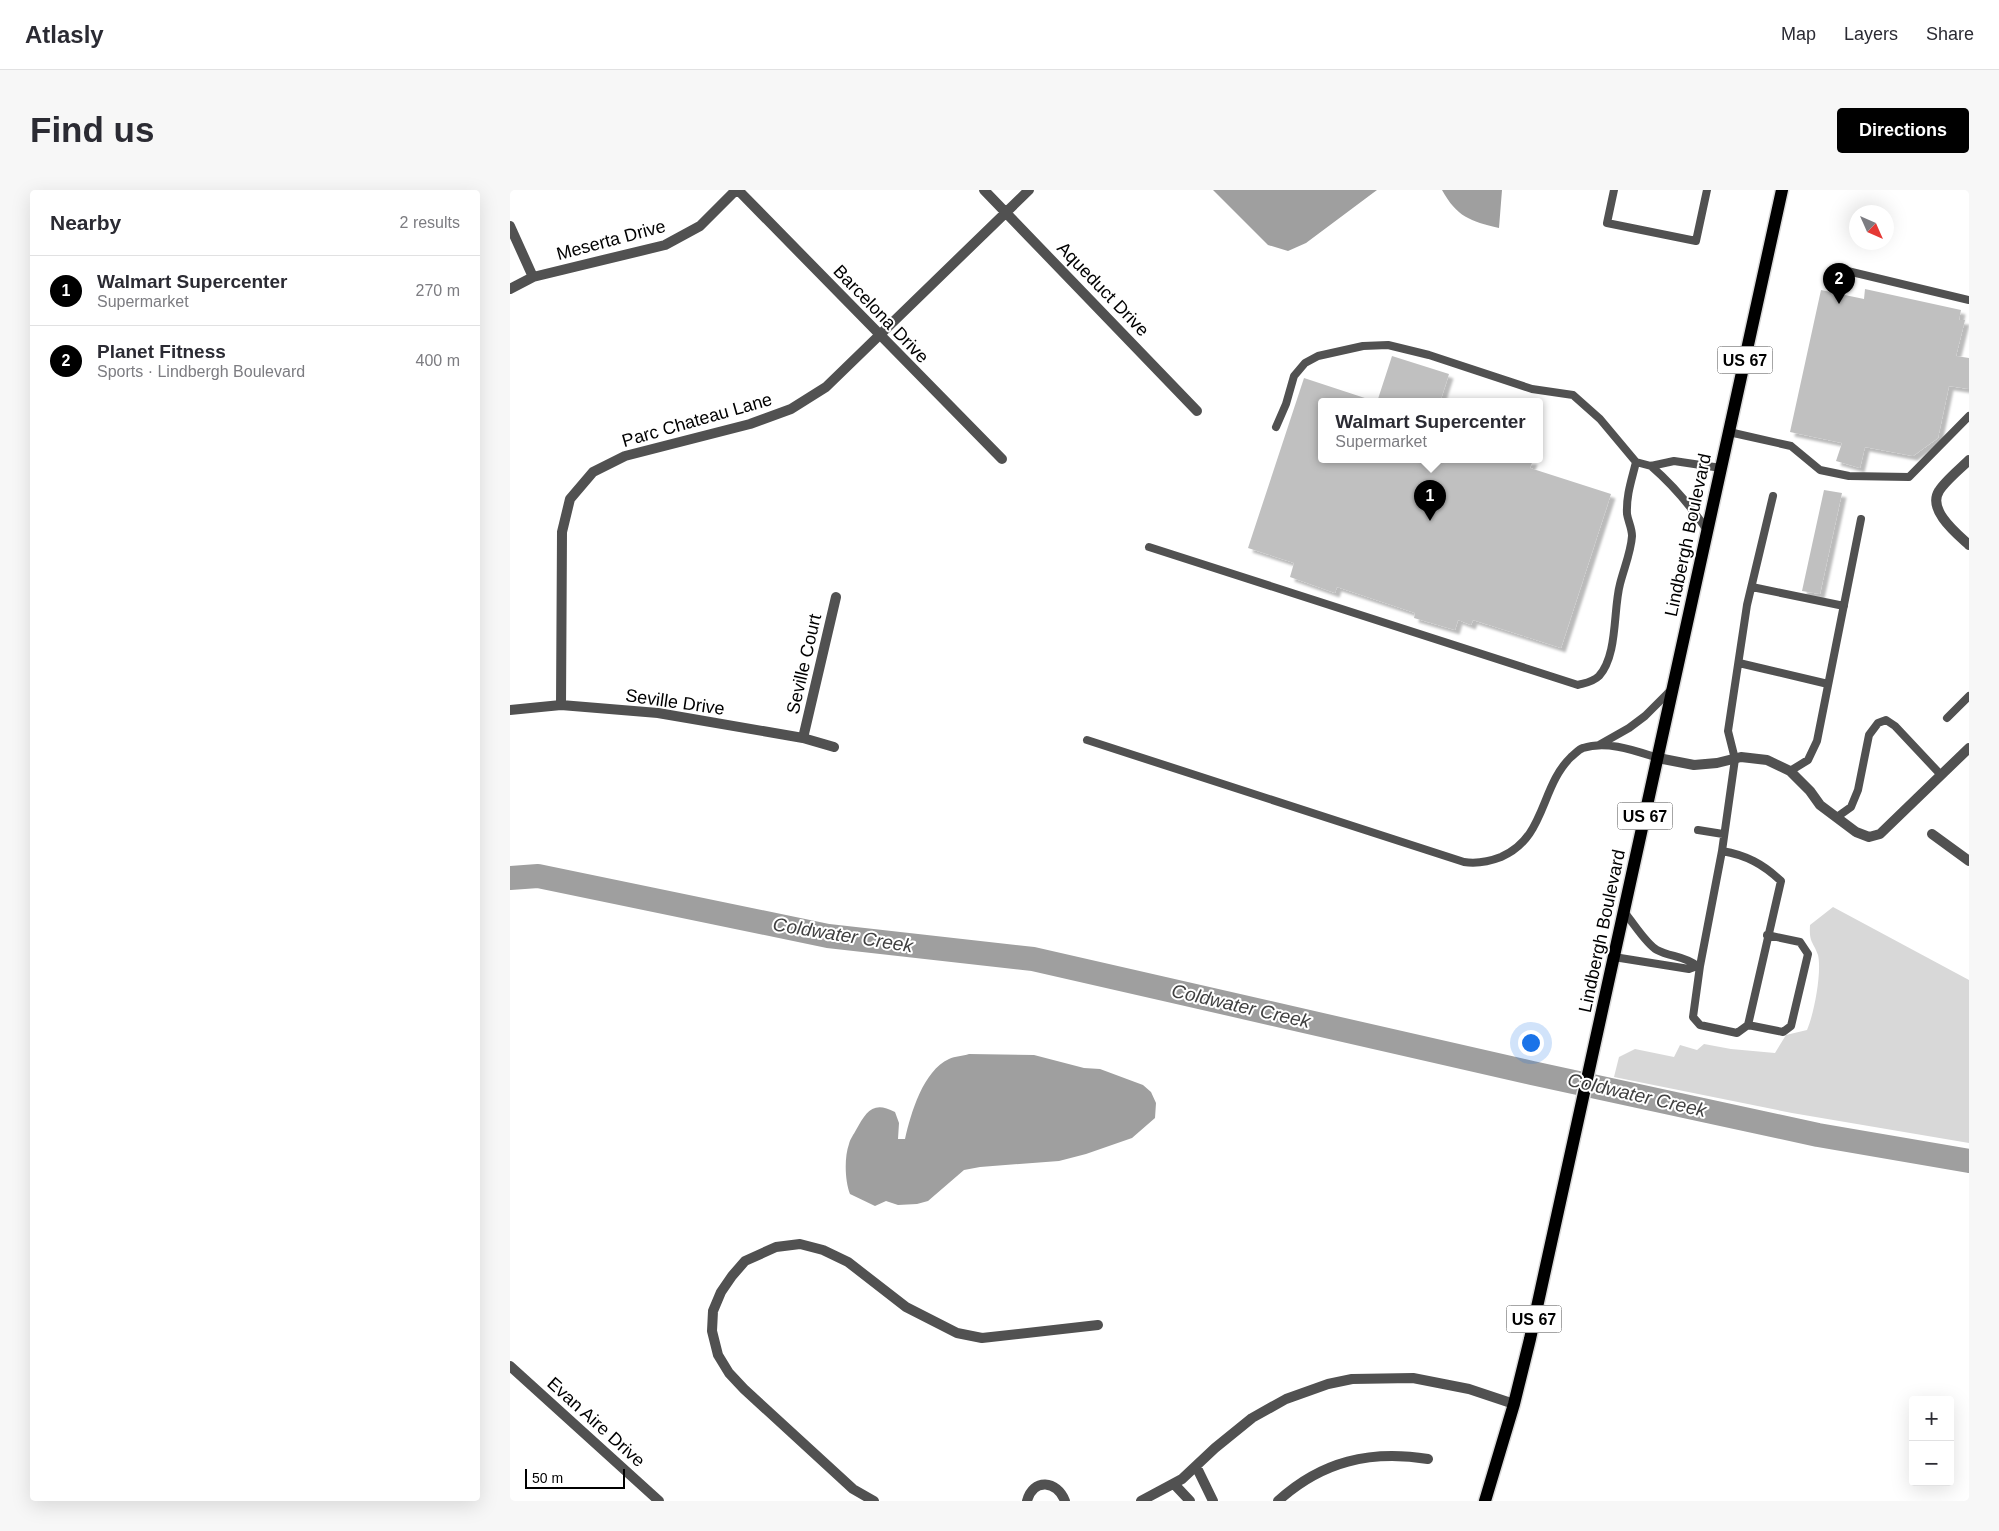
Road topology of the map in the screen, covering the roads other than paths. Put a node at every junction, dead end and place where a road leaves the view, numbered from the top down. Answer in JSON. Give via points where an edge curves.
{"nodes":[{"id":1,"x":737,"y":190,"type":"edge"},
{"id":2,"x":984,"y":190,"type":"edge"},
{"id":3,"x":1029,"y":190,"type":"edge"},
{"id":4,"x":1614,"y":190,"type":"edge"},
{"id":5,"x":1707,"y":190,"type":"edge"},
{"id":6,"x":1782,"y":190,"type":"edge"},
{"id":7,"x":1006,"y":212,"type":"junction"},
{"id":8,"x":510,"y":226,"type":"edge"},
{"id":9,"x":1835,"y":268,"type":"dead end"},
{"id":10,"x":533,"y":277,"type":"junction"},
{"id":11,"x":510,"y":289,"type":"edge"},
{"id":12,"x":1969,"y":300,"type":"edge"},
{"id":13,"x":880,"y":336,"type":"junction"},
{"id":14,"x":1197,"y":411,"type":"dead end"},
{"id":15,"x":1969,"y":416,"type":"edge"},
{"id":16,"x":1276,"y":427,"type":"dead end"},
{"id":17,"x":1729,"y":432,"type":"junction"},
{"id":18,"x":1002,"y":459,"type":"dead end"},
{"id":19,"x":1969,"y":460,"type":"edge"},
{"id":20,"x":1636,"y":462,"type":"junction"},
{"id":21,"x":1651,"y":466,"type":"junction"},
{"id":22,"x":1721,"y":468,"type":"junction"},
{"id":23,"x":1773,"y":496,"type":"dead end"},
{"id":24,"x":1861,"y":519,"type":"dead end"},
{"id":25,"x":1708,"y":530,"type":"junction"},
{"id":26,"x":1969,"y":545,"type":"edge"},
{"id":27,"x":1149,"y":547,"type":"dead end"},
{"id":28,"x":1752,"y":587,"type":"junction"},
{"id":29,"x":836,"y":597,"type":"dead end"},
{"id":30,"x":1844,"y":606,"type":"junction"},
{"id":31,"x":1739,"y":663,"type":"junction"},
{"id":32,"x":1828,"y":684,"type":"junction"},
{"id":33,"x":1673,"y":689,"type":"junction"},
{"id":34,"x":1969,"y":696,"type":"edge"},
{"id":35,"x":561,"y":705,"type":"junction"},
{"id":36,"x":510,"y":710,"type":"edge"},
{"id":37,"x":1947,"y":718,"type":"dead end"},
{"id":38,"x":803,"y":738,"type":"junction"},
{"id":39,"x":1087,"y":740,"type":"dead end"},
{"id":40,"x":1599,"y":745,"type":"junction"},
{"id":41,"x":834,"y":747,"type":"dead end"},
{"id":42,"x":1969,"y":748,"type":"edge"},
{"id":43,"x":1658,"y":758,"type":"junction"},
{"id":44,"x":1734,"y":758,"type":"junction"},
{"id":45,"x":1790,"y":771,"type":"junction"},
{"id":46,"x":1941,"y":775,"type":"junction"},
{"id":47,"x":1837,"y":817,"type":"junction"},
{"id":48,"x":1698,"y":830,"type":"dead end"},
{"id":49,"x":1723,"y":834,"type":"junction"},
{"id":50,"x":1932,"y":834,"type":"dead end"},
{"id":51,"x":1722,"y":851,"type":"junction"},
{"id":52,"x":1969,"y":861,"type":"edge"},
{"id":53,"x":1624,"y":912,"type":"junction"},
{"id":54,"x":1768,"y":934,"type":"junction"},
{"id":55,"x":1614,"y":957,"type":"junction"},
{"id":56,"x":1699,"y":966,"type":"junction"},
{"id":57,"x":1748,"y":1025,"type":"junction"},
{"id":58,"x":1098,"y":1325,"type":"dead end"},
{"id":59,"x":510,"y":1366,"type":"edge"},
{"id":60,"x":1514,"y":1404,"type":"junction"},
{"id":61,"x":1428,"y":1459,"type":"dead end"},
{"id":62,"x":1196,"y":1466,"type":"junction"},
{"id":63,"x":1174,"y":1484,"type":"junction"},
{"id":64,"x":659,"y":1501,"type":"edge"},
{"id":65,"x":874,"y":1501,"type":"edge"},
{"id":66,"x":1027,"y":1501,"type":"edge"},
{"id":67,"x":1065,"y":1501,"type":"edge"},
{"id":68,"x":1141,"y":1501,"type":"edge"},
{"id":69,"x":1190,"y":1501,"type":"edge"},
{"id":70,"x":1213,"y":1501,"type":"edge"},
{"id":71,"x":1278,"y":1501,"type":"edge"},
{"id":72,"x":1485,"y":1501,"type":"edge"}],
"edges":[{"from":1,"to":10,"type":"street","name":"Meserta Drive","via":[[700,226],[665,246]]},
{"from":1,"to":13,"type":"street","name":"Barcelona Drive"},
{"from":2,"to":7,"type":"street","name":"Aqueduct Drive"},
{"from":3,"to":7,"type":"street","name":"Parc Chateau Lane"},
{"from":4,"to":5,"type":"lane","via":[[1607,223],[1696,241]]},
{"from":6,"to":17,"type":"main road","name":"Lindbergh Boulevard","number":"US 67"},
{"from":7,"to":13,"type":"street","name":"Parc Chateau Lane"},
{"from":7,"to":14,"type":"street","name":"Aqueduct Drive"},
{"from":8,"to":10,"type":"street"},
{"from":9,"to":12,"type":"lane"},
{"from":10,"to":11,"type":"street","name":"Meserta Drive"},
{"from":13,"to":18,"type":"street","name":"Barcelona Drive"},
{"from":13,"to":35,"type":"street","name":"Parc Chateau Lane","via":[[826,387],[791,409],[750,424],[625,456],[592,472],[570,499],[562,532]]},
{"from":15,"to":17,"type":"lane","via":[[1909,477],[1849,476],[1820,470],[1791,446]]},
{"from":16,"to":20,"type":"lane","via":[[1294,376],[1305,363],[1318,356],[1388,344],[1532,389],[1573,395],[1600,419]]},
{"from":17,"to":22,"type":"main road","name":"Lindbergh Boulevard","number":"US 67"},
{"from":19,"to":26,"type":"street","via":[[1938,492],[1937,504],[1941,517]]},
{"from":20,"to":21,"type":"lane"},
{"from":20,"to":27,"type":"lane","via":[[1627,497],[1631,546],[1620,586],[1610,649],[1598,676],[1578,685]]},
{"from":21,"to":22,"type":"lane","via":[[1674,461]]},
{"from":21,"to":25,"type":"lane","via":[[1691,506]]},
{"from":22,"to":25,"type":"main road","name":"Lindbergh Boulevard","number":"US 67"},
{"from":23,"to":28,"type":"lane"},
{"from":24,"to":30,"type":"lane"},
{"from":25,"to":33,"type":"main road","name":"Lindbergh Boulevard","number":"US 67"},
{"from":28,"to":30,"type":"lane"},
{"from":28,"to":31,"type":"lane"},
{"from":29,"to":38,"type":"street","name":"Seville Court"},
{"from":30,"to":32,"type":"lane"},
{"from":31,"to":32,"type":"lane"},
{"from":31,"to":44,"type":"lane","via":[[1728,731]]},
{"from":32,"to":45,"type":"lane","via":[[1817,741],[1808,760]]},
{"from":33,"to":40,"type":"lane","via":[[1645,716]]},
{"from":33,"to":43,"type":"main road","name":"Lindbergh Boulevard","number":"US 67"},
{"from":34,"to":37,"type":"lane"},
{"from":35,"to":36,"type":"street","name":"Seville Drive"},
{"from":35,"to":38,"type":"street","name":"Seville Drive","via":[[658,713]]},
{"from":38,"to":41,"type":"street","name":"Seville Drive"},
{"from":39,"to":40,"type":"lane","via":[[1476,864],[1504,855],[1525,840],[1535,827],[1564,764],[1582,748]]},
{"from":40,"to":43,"type":"lane"},
{"from":42,"to":46,"type":"street"},
{"from":43,"to":44,"type":"street","via":[[1694,765]]},
{"from":43,"to":53,"type":"main road","name":"Lindbergh Boulevard","number":"US 67"},
{"from":44,"to":45,"type":"street","via":[[1767,760]]},
{"from":44,"to":49,"type":"lane"},
{"from":45,"to":47,"type":"street","via":[[1820,805]]},
{"from":46,"to":47,"type":"street","via":[[1880,834],[1869,836],[1856,832]]},
{"from":46,"to":47,"type":"lane","via":[[1886,720],[1869,735],[1851,808]]},
{"from":48,"to":49,"type":"lane"},
{"from":49,"to":51,"type":"lane"},
{"from":50,"to":52,"type":"street"},
{"from":51,"to":54,"type":"lane","via":[[1741,854],[1767,868],[1780,881]]},
{"from":51,"to":56,"type":"lane"},
{"from":53,"to":55,"type":"main road","name":"Lindbergh Boulevard","number":"US 67"},
{"from":53,"to":56,"type":"lane","via":[[1657,950]]},
{"from":54,"to":57,"type":"lane"},
{"from":54,"to":57,"type":"lane","via":[[1800,942],[1808,954],[1791,1026],[1782,1032]]},
{"from":55,"to":56,"type":"lane","via":[[1689,969]]},
{"from":55,"to":60,"type":"main road","name":"Lindbergh Boulevard","number":"US 67"},
{"from":56,"to":57,"type":"lane","via":[[1693,1018],[1700,1025],[1737,1033]]},
{"from":58,"to":65,"type":"street","via":[[982,1338],[957,1333],[906,1307],[848,1262],[823,1250],[795,1244],[776,1247],[745,1261],[720,1292],[713,1312],[712,1331],[718,1355],[744,1389],[853,1489]]},
{"from":59,"to":64,"type":"street","name":"Evan Aire Drive"},
{"from":60,"to":62,"type":"street","via":[[1470,1389],[1413,1378],[1352,1379],[1286,1398],[1252,1418]]},
{"from":60,"to":72,"type":"main road","name":"Lindbergh Boulevard","number":"US 67"},
{"from":61,"to":71,"type":"street","via":[[1362,1457],[1304,1480]]},
{"from":62,"to":63,"type":"street"},
{"from":62,"to":70,"type":"street"},
{"from":63,"to":68,"type":"street"},
{"from":63,"to":69,"type":"street"},
{"from":66,"to":67,"type":"street","via":[[1030,1492],[1043,1484],[1057,1488]]}]}
